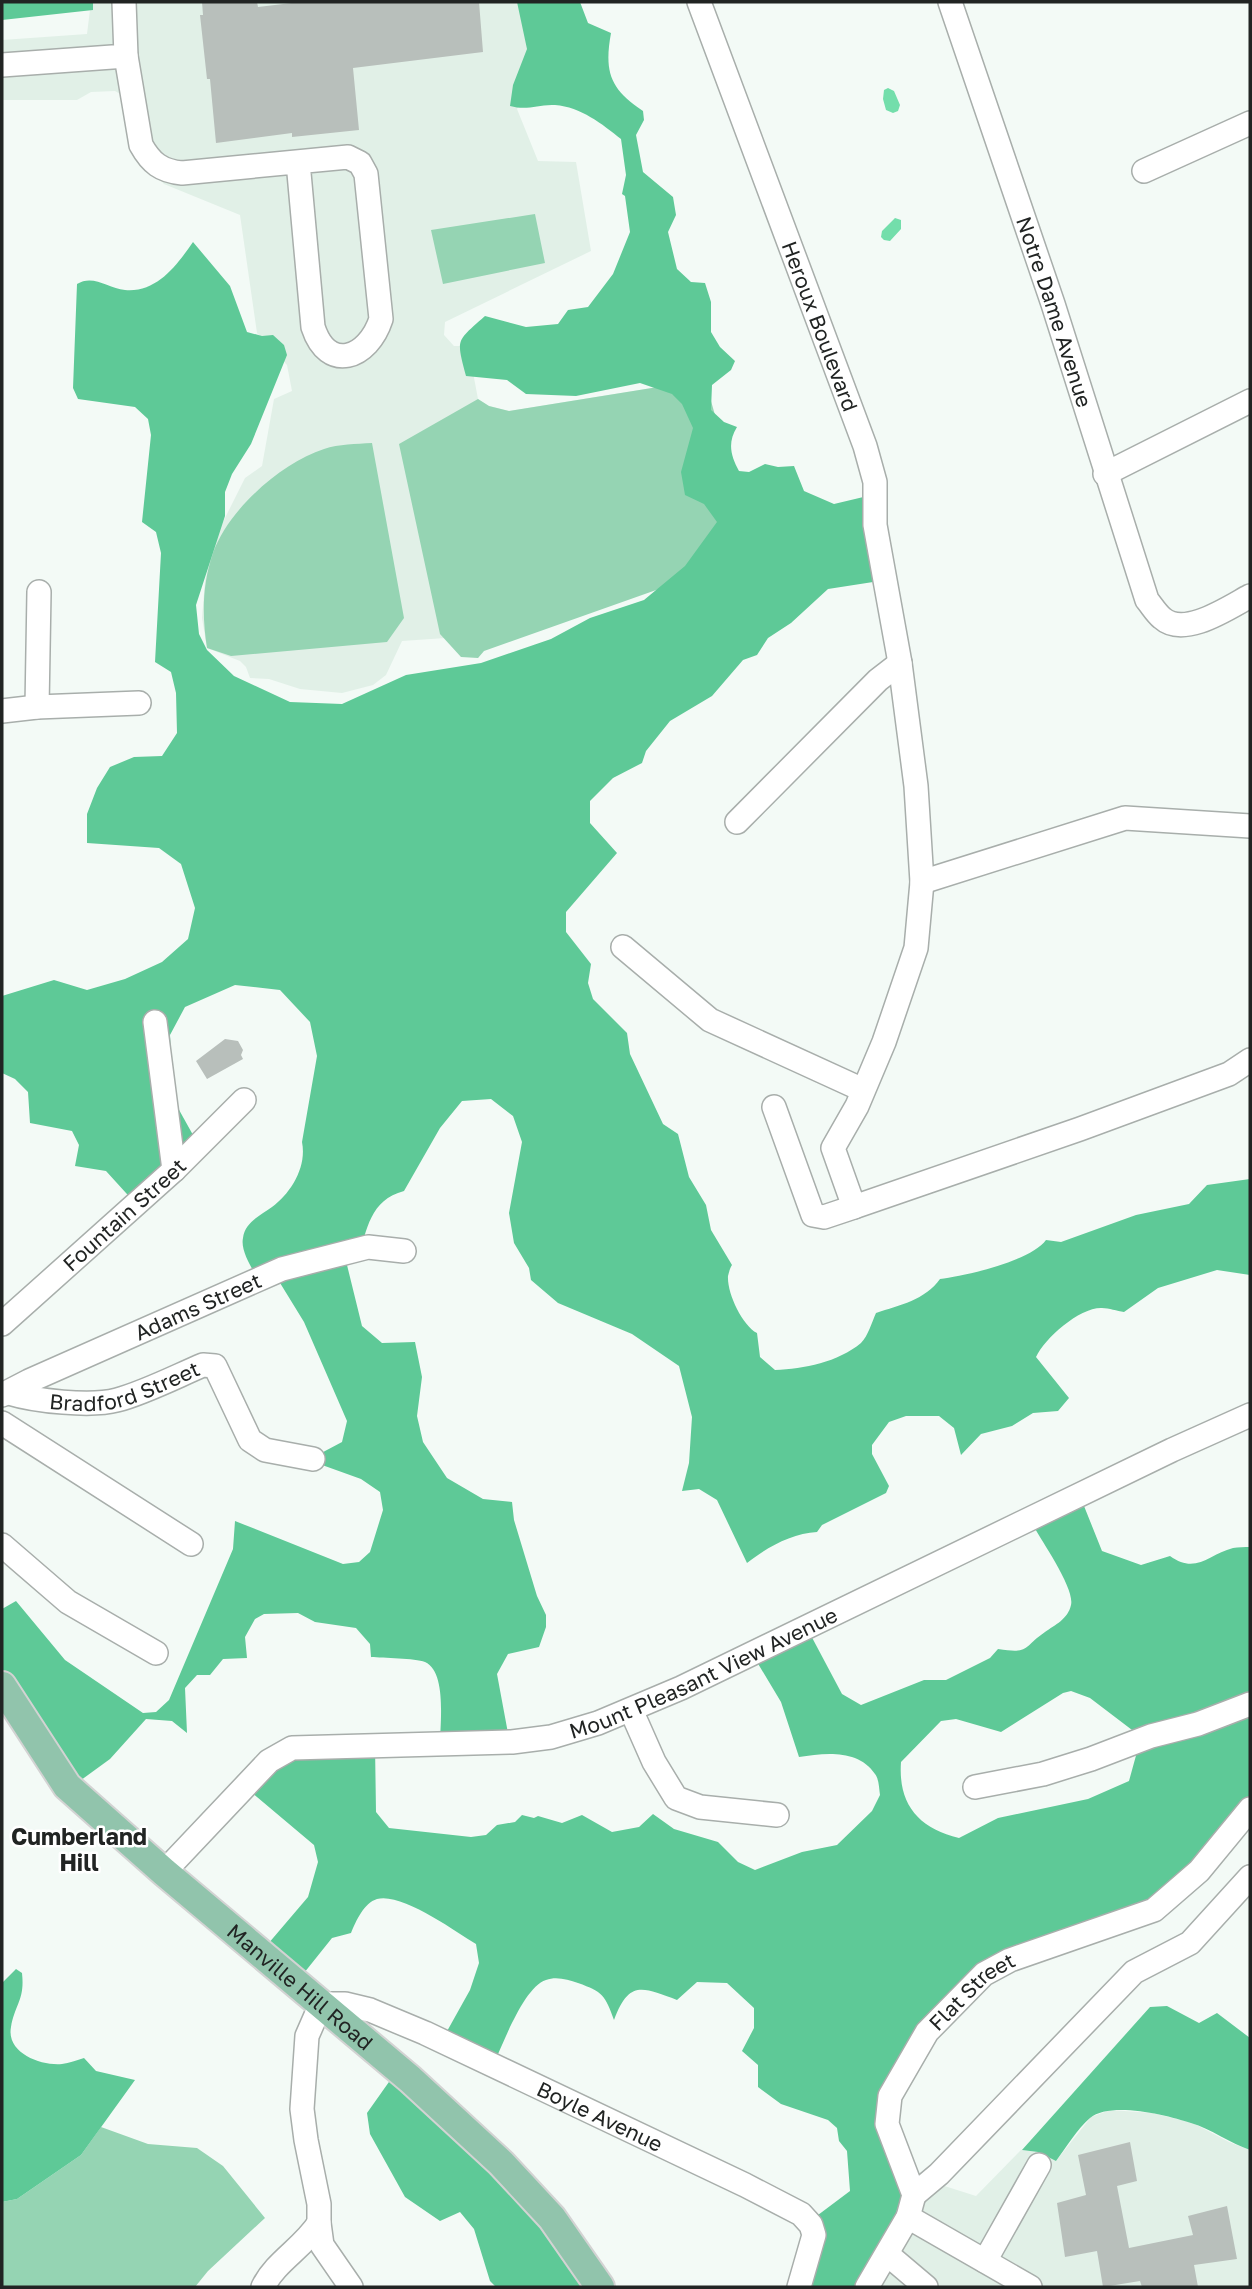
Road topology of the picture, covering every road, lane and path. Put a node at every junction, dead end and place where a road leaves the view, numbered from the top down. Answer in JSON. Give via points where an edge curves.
{"nodes":[{"id":1,"x":124,"y":2,"type":"edge"},
{"id":2,"x":699,"y":2,"type":"edge"},
{"id":3,"x":950,"y":2,"type":"edge"},
{"id":4,"x":126,"y":56,"type":"junction"},
{"id":5,"x":2,"y":65,"type":"edge"},
{"id":6,"x":1250,"y":123,"type":"edge"},
{"id":7,"x":298,"y":162,"type":"junction"},
{"id":8,"x":1144,"y":171,"type":"dead end"},
{"id":9,"x":1250,"y":401,"type":"edge"},
{"id":10,"x":1105,"y":474,"type":"junction"},
{"id":11,"x":39,"y":592,"type":"dead end"},
{"id":12,"x":1250,"y":596,"type":"edge"},
{"id":13,"x":900,"y":663,"type":"junction"},
{"id":14,"x":139,"y":703,"type":"dead end"},
{"id":15,"x":37,"y":707,"type":"junction"},
{"id":16,"x":2,"y":711,"type":"edge"},
{"id":17,"x":737,"y":822,"type":"dead end"},
{"id":18,"x":1250,"y":826,"type":"edge"},
{"id":19,"x":922,"y":882,"type":"junction"},
{"id":20,"x":623,"y":947,"type":"dead end"},
{"id":21,"x":155,"y":1022,"type":"dead end"},
{"id":22,"x":1250,"y":1060,"type":"edge"},
{"id":23,"x":863,"y":1090,"type":"junction"},
{"id":24,"x":244,"y":1100,"type":"dead end"},
{"id":25,"x":774,"y":1107,"type":"dead end"},
{"id":26,"x":174,"y":1170,"type":"junction"},
{"id":27,"x":854,"y":1207,"type":"junction"},
{"id":28,"x":404,"y":1251,"type":"dead end"},
{"id":29,"x":2,"y":1319,"type":"edge"},
{"id":30,"x":5,"y":1394,"type":"edge"},
{"id":31,"x":1250,"y":1415,"type":"edge"},
{"id":32,"x":2,"y":1423,"type":"edge"},
{"id":33,"x":313,"y":1459,"type":"dead end"},
{"id":34,"x":191,"y":1544,"type":"dead end"},
{"id":35,"x":2,"y":1545,"type":"edge"},
{"id":36,"x":156,"y":1653,"type":"dead end"},
{"id":37,"x":2,"y":1686,"type":"edge"},
{"id":38,"x":1250,"y":1704,"type":"edge"},
{"id":39,"x":631,"y":1710,"type":"junction"},
{"id":40,"x":975,"y":1787,"type":"dead end"},
{"id":41,"x":1250,"y":1809,"type":"edge"},
{"id":42,"x":778,"y":1815,"type":"dead end"},
{"id":43,"x":164,"y":1872,"type":"junction"},
{"id":44,"x":1250,"y":1877,"type":"edge"},
{"id":45,"x":321,"y":2004,"type":"junction"},
{"id":46,"x":1039,"y":2165,"type":"dead end"},
{"id":47,"x":911,"y":2206,"type":"junction"},
{"id":48,"x":319,"y":2223,"type":"junction"},
{"id":49,"x":887,"y":2254,"type":"junction"},
{"id":50,"x":985,"y":2261,"type":"junction"},
{"id":51,"x":263,"y":2287,"type":"edge"},
{"id":52,"x":351,"y":2287,"type":"edge"},
{"id":53,"x":600,"y":2287,"type":"edge"},
{"id":54,"x":799,"y":2287,"type":"edge"},
{"id":55,"x":867,"y":2287,"type":"edge"},
{"id":56,"x":926,"y":2287,"type":"edge"},
{"id":57,"x":1030,"y":2287,"type":"edge"}],
"edges":[{"from":1,"to":4,"type":"street"},
{"from":2,"to":13,"type":"street","name":"Heroux Boulevard","via":[[865,446]]},
{"from":3,"to":10,"type":"street","name":"Notre Dame Avenue","via":[[1053,304]]},
{"from":4,"to":5,"type":"street"},
{"from":4,"to":7,"type":"street","via":[[141,145],[162,170],[182,173]]},
{"from":6,"to":8,"type":"street"},
{"from":7,"to":7,"type":"street","via":[[348,157],[360,163],[366,174],[381,319],[374,338],[356,354],[329,350],[317,339],[313,327]]},
{"from":9,"to":10,"type":"street"},
{"from":10,"to":12,"type":"street","name":"Notre Dame Avenue","via":[[1147,600],[1163,620],[1181,626]]},
{"from":11,"to":15,"type":"street"},
{"from":13,"to":17,"type":"street"},
{"from":13,"to":19,"type":"street","name":"Heroux Boulevard","via":[[916,786]]},
{"from":14,"to":15,"type":"street"},
{"from":15,"to":16,"type":"street"},
{"from":18,"to":19,"type":"street","via":[[1125,818]]},
{"from":19,"to":23,"type":"street","name":"Heroux Boulevard","via":[[916,948]]},
{"from":20,"to":23,"type":"street","via":[[710,1020]]},
{"from":21,"to":26,"type":"street"},
{"from":22,"to":27,"type":"street","via":[[1192,1088]]},
{"from":23,"to":27,"type":"street","name":"Heroux Boulevard","via":[[833,1148]]},
{"from":24,"to":26,"type":"street","name":"Fountain Street"},
{"from":25,"to":27,"type":"street","via":[[813,1215],[824,1217]]},
{"from":26,"to":29,"type":"street","name":"Fountain Street"},
{"from":28,"to":30,"type":"street","name":"Adams Street","via":[[368,1247],[282,1269]]},
{"from":30,"to":33,"type":"street","name":"Bradford Street","via":[[76,1403],[116,1401],[203,1365],[215,1366],[250,1440],[265,1450]]},
{"from":31,"to":39,"type":"street","name":"Mount Pleasant View Avenue"},
{"from":32,"to":34,"type":"street"},
{"from":35,"to":36,"type":"street","via":[[68,1602]]},
{"from":37,"to":43,"type":"main road","name":"Manville Hill Road","via":[[67,1786]]},
{"from":38,"to":40,"type":"street","via":[[1044,1774]]},
{"from":39,"to":42,"type":"street","via":[[676,1798],[700,1807]]},
{"from":39,"to":43,"type":"street","name":"Mount Pleasant View Avenue","via":[[551,1737],[512,1742],[292,1748],[269,1761]]},
{"from":41,"to":47,"type":"street","name":"Flat Street","via":[[1199,1871],[1154,1910],[984,1974],[927,2032],[890,2096],[887,2124]]},
{"from":43,"to":45,"type":"main road","name":"Manville Hill Road"},
{"from":44,"to":47,"type":"street","via":[[1190,1943],[1133,1972]]},
{"from":45,"to":48,"type":"street","via":[[307,2036],[302,2109]]},
{"from":45,"to":53,"type":"main road","name":"Manville Hill Road","via":[[501,2163],[552,2218]]},
{"from":45,"to":54,"type":"street","name":"Boyle Avenue","via":[[370,2010],[425,2032],[801,2214],[814,2235]]},
{"from":46,"to":50,"type":"street"},
{"from":47,"to":49,"type":"street"},
{"from":47,"to":50,"type":"street"},
{"from":48,"to":51,"type":"street"},
{"from":48,"to":52,"type":"street","via":[[322,2245]]},
{"from":49,"to":55,"type":"street"},
{"from":49,"to":56,"type":"street"},
{"from":50,"to":57,"type":"street"}]}
